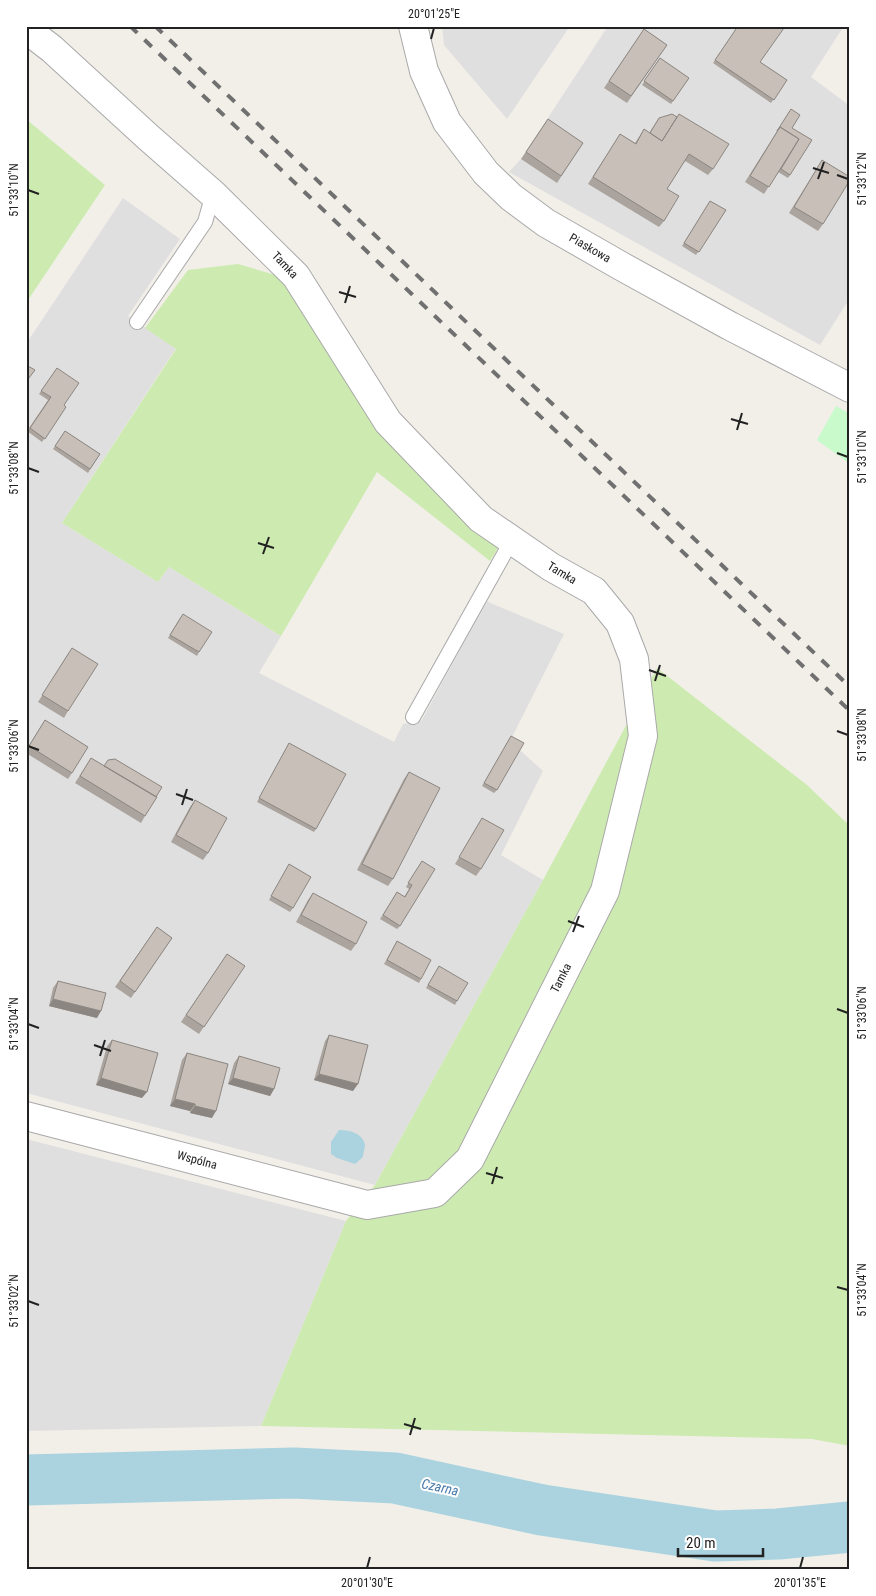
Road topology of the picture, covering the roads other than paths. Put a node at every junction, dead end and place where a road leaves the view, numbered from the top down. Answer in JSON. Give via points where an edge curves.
{"nodes":[{"id":1,"x":413,"y":26,"type":"edge"},
{"id":2,"x":26,"y":29,"type":"edge"},
{"id":3,"x":213,"y":194,"type":"junction"},
{"id":4,"x":137,"y":322,"type":"dead end"},
{"id":5,"x":850,"y":388,"type":"edge"},
{"id":6,"x":512,"y":540,"type":"junction"},
{"id":7,"x":413,"y":717,"type":"dead end"},
{"id":8,"x":26,"y":1116,"type":"edge"},
{"id":9,"x":367,"y":1204,"type":"joint"}],
"edges":[{"from":1,"to":5,"type":"street","name":"Piaskowa","via":[[424,71],[447,122],[486,173],[511,197],[546,223],[621,266]]},
{"from":2,"to":3,"type":"street","name":"Tamka"},
{"from":3,"to":4,"type":"lane","via":[[206,222]]},
{"from":3,"to":6,"type":"street","name":"Tamka","via":[[296,276],[388,422],[481,519]]},
{"from":6,"to":7,"type":"lane"},
{"from":6,"to":9,"type":"street","name":"Tamka","via":[[594,591],[620,623],[634,659],[643,736],[605,891],[470,1159],[435,1193]]},
{"from":8,"to":9,"type":"street","name":"Wspólna"}]}
